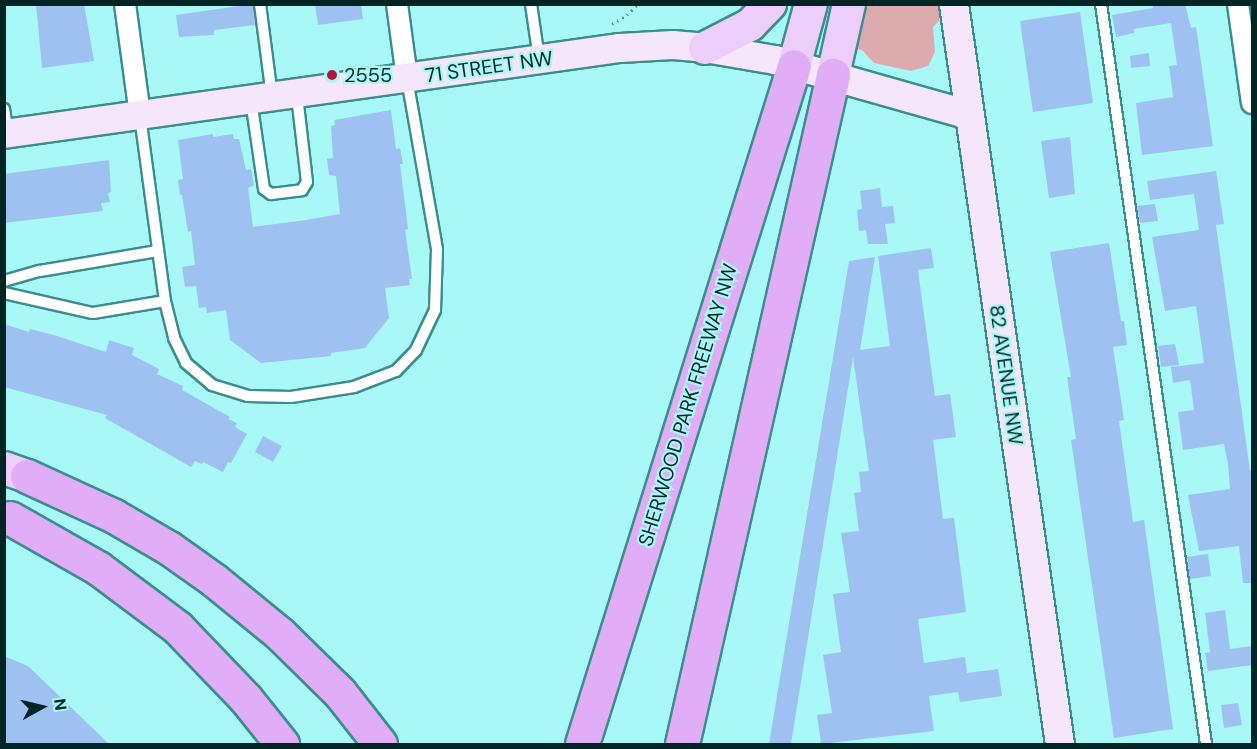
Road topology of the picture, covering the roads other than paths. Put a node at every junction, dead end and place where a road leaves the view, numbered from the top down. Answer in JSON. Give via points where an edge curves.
{"nodes":[{"id":1,"x":125,"y":4,"type":"edge"},
{"id":2,"x":260,"y":4,"type":"edge"},
{"id":3,"x":396,"y":4,"type":"edge"},
{"id":4,"x":531,"y":4,"type":"edge"},
{"id":5,"x":770,"y":4,"type":"edge"},
{"id":6,"x":811,"y":4,"type":"edge"},
{"id":7,"x":849,"y":4,"type":"edge"},
{"id":8,"x":954,"y":4,"type":"edge"},
{"id":9,"x":1101,"y":4,"type":"edge"},
{"id":10,"x":1238,"y":4,"type":"edge"},
{"id":11,"x":705,"y":48,"type":"junction"},
{"id":12,"x":539,"y":59,"type":"junction"},
{"id":13,"x":794,"y":66,"type":"junction"},
{"id":14,"x":833,"y":75,"type":"junction"},
{"id":15,"x":407,"y":78,"type":"junction"},
{"id":16,"x":1252,"y":94,"type":"edge"},
{"id":17,"x":273,"y":96,"type":"junction"},
{"id":18,"x":140,"y":115,"type":"junction"},
{"id":19,"x":969,"y":115,"type":"junction"},
{"id":20,"x":6,"y":126,"type":"edge"},
{"id":21,"x":157,"y":251,"type":"junction"},
{"id":22,"x":4,"y":281,"type":"edge"},
{"id":23,"x":4,"y":292,"type":"edge"},
{"id":24,"x":165,"y":302,"type":"junction"},
{"id":25,"x":16,"y":472,"type":"edge"},
{"id":26,"x":7,"y":517,"type":"edge"},
{"id":27,"x":282,"y":744,"type":"edge"},
{"id":28,"x":380,"y":744,"type":"edge"},
{"id":29,"x":582,"y":744,"type":"edge"},
{"id":30,"x":682,"y":744,"type":"edge"},
{"id":31,"x":1060,"y":744,"type":"edge"},
{"id":32,"x":1206,"y":744,"type":"edge"}],
"edges":[{"from":1,"to":18,"type":"street"},
{"from":2,"to":17,"type":"lane"},
{"from":3,"to":15,"type":"street"},
{"from":4,"to":12,"type":"lane"},
{"from":5,"to":11,"type":"main road","via":[[750,25]]},
{"from":6,"to":13,"type":"main road"},
{"from":7,"to":14,"type":"main road"},
{"from":8,"to":19,"type":"street","name":"82 AVENUE NW"},
{"from":9,"to":32,"type":"lane"},
{"from":10,"to":16,"type":"street"},
{"from":11,"to":12,"type":"street","name":"71 STREET NW","via":[[653,46]]},
{"from":11,"to":13,"type":"street","name":"71 STREET NW"},
{"from":12,"to":15,"type":"street","name":"71 STREET NW"},
{"from":13,"to":14,"type":"street","name":"71 STREET NW"},
{"from":13,"to":29,"type":"highway","name":"SHERWOOD PARK FREEWAY NW"},
{"from":14,"to":19,"type":"street","name":"71 STREET NW"},
{"from":14,"to":30,"type":"highway"},
{"from":15,"to":17,"type":"street","name":"71 STREET NW"},
{"from":15,"to":24,"type":"lane","via":[[437,249],[435,310],[416,350],[396,371],[354,387],[291,397],[248,396],[212,385],[186,363],[174,338]]},
{"from":17,"to":17,"type":"lane","via":[[264,189],[271,194],[302,190],[307,182]]},
{"from":17,"to":18,"type":"street","name":"71 STREET NW"},
{"from":18,"to":20,"type":"street","name":"71 STREET NW"},
{"from":18,"to":21,"type":"lane"},
{"from":19,"to":31,"type":"street","name":"82 AVENUE NW"},
{"from":21,"to":22,"type":"lane"},
{"from":21,"to":24,"type":"lane"},
{"from":23,"to":24,"type":"lane","via":[[93,313]]},
{"from":25,"to":28,"type":"highway","via":[[114,516],[214,580],[280,634],[325,678]]},
{"from":26,"to":27,"type":"highway","via":[[98,568],[177,627],[246,699]]}]}
